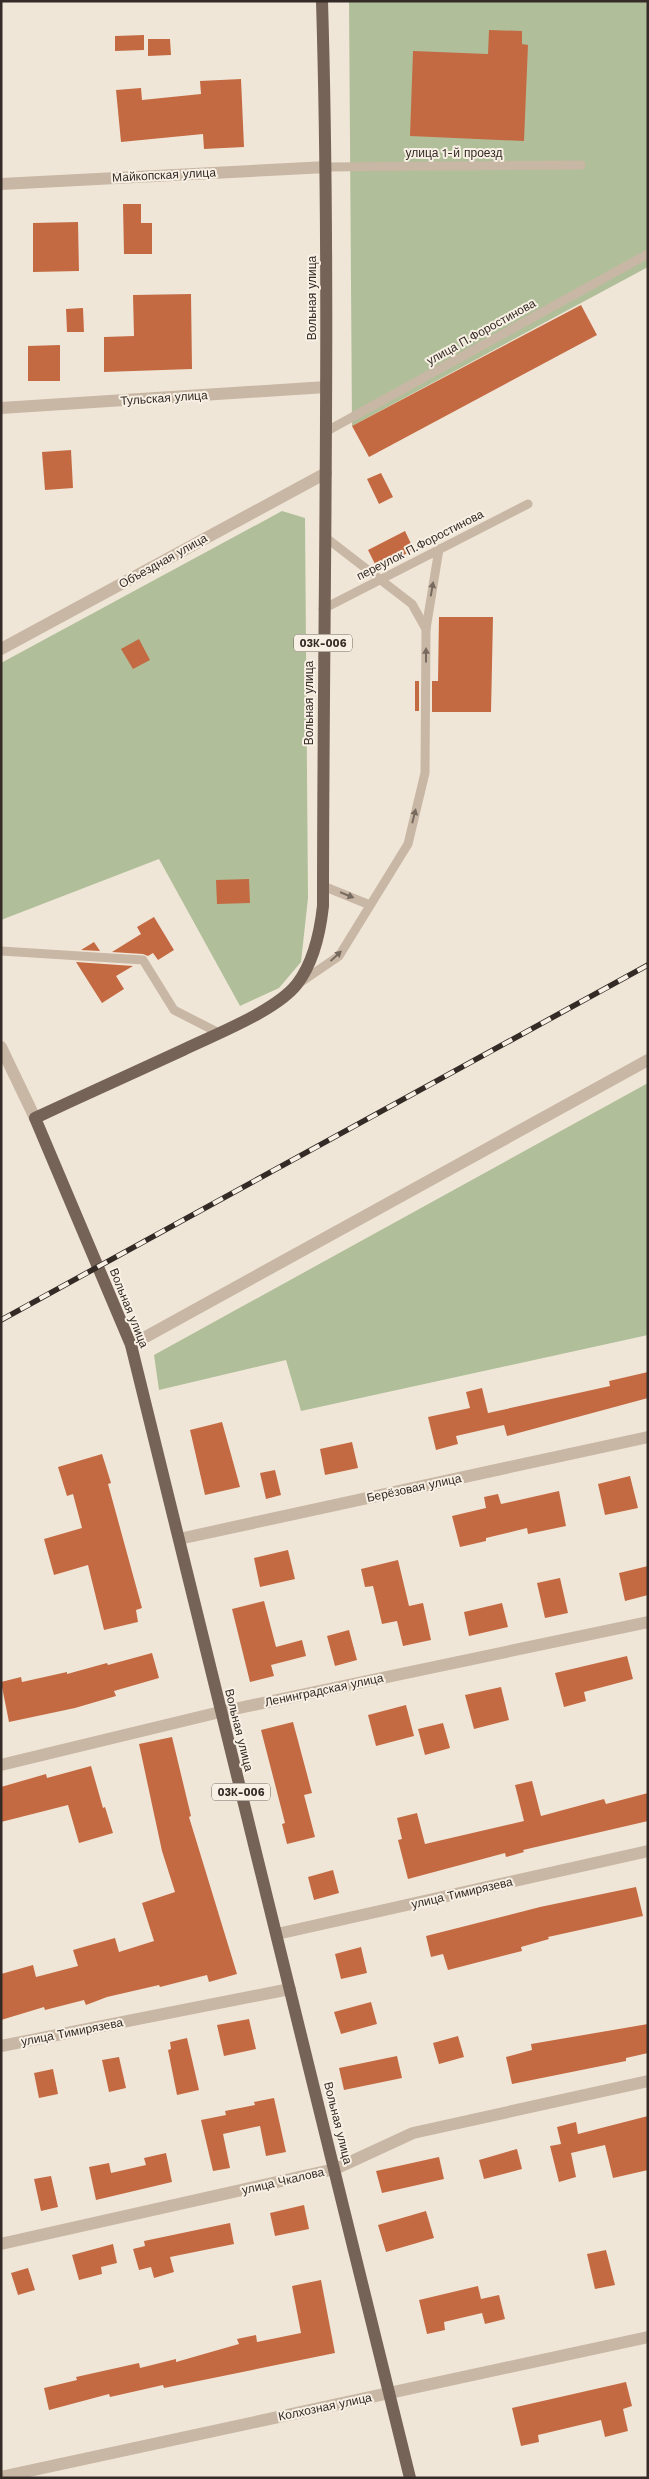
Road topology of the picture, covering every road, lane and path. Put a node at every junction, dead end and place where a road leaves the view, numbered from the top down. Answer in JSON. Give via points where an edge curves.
{"nodes":[{"id":1,"x":322,"y":1,"type":"edge"},
{"id":2,"x":581,"y":165,"type":"dead end"},
{"id":3,"x":327,"y":167,"type":"junction"},
{"id":4,"x":1,"y":184,"type":"edge"},
{"id":5,"x":648,"y":254,"type":"edge"},
{"id":6,"x":326,"y":387,"type":"junction"},
{"id":7,"x":1,"y":408,"type":"edge"},
{"id":8,"x":327,"y":431,"type":"junction"},
{"id":9,"x":326,"y":472,"type":"junction"},
{"id":10,"x":528,"y":504,"type":"dead end"},
{"id":11,"x":325,"y":537,"type":"junction"},
{"id":12,"x":439,"y":549,"type":"junction"},
{"id":13,"x":379,"y":580,"type":"junction"},
{"id":14,"x":323,"y":609,"type":"junction"},
{"id":15,"x":426,"y":629,"type":"junction"},
{"id":16,"x":1,"y":649,"type":"edge"},
{"id":17,"x":323,"y":886,"type":"junction"},
{"id":18,"x":370,"y":905,"type":"junction"},
{"id":19,"x":1,"y":951,"type":"edge"},
{"id":20,"x":297,"y":984,"type":"junction"},
{"id":21,"x":219,"y":1033,"type":"junction"},
{"id":22,"x":1,"y":1047,"type":"edge"},
{"id":23,"x":648,"y":1060,"type":"edge"},
{"id":24,"x":35,"y":1118,"type":"junction"},
{"id":25,"x":131,"y":1345,"type":"junction"},
{"id":26,"x":648,"y":1437,"type":"edge"},
{"id":27,"x":179,"y":1539,"type":"junction"},
{"id":28,"x":648,"y":1622,"type":"edge"},
{"id":29,"x":220,"y":1712,"type":"junction"},
{"id":30,"x":1,"y":1765,"type":"edge"},
{"id":31,"x":648,"y":1851,"type":"edge"},
{"id":32,"x":277,"y":1934,"type":"junction"},
{"id":33,"x":290,"y":1990,"type":"junction"},
{"id":34,"x":1,"y":2046,"type":"edge"},
{"id":35,"x":648,"y":2082,"type":"edge"},
{"id":36,"x":335,"y":2169,"type":"junction"},
{"id":37,"x":1,"y":2244,"type":"edge"},
{"id":38,"x":648,"y":2336,"type":"edge"},
{"id":39,"x":388,"y":2393,"type":"junction"},
{"id":40,"x":1,"y":2477,"type":"edge"},
{"id":41,"x":410,"y":2478,"type":"edge"}],
"edges":[{"from":1,"to":3,"type":"main road","name":"Вольная улица","number":"03К-006"},
{"from":2,"to":3,"type":"lane","name":"улица 1-й проезд"},
{"from":3,"to":4,"type":"street","name":"Майкопская улица"},
{"from":3,"to":6,"type":"main road","name":"Вольная улица","number":"03К-006"},
{"from":5,"to":8,"type":"lane","name":"улица П.Форостинова"},
{"from":6,"to":7,"type":"street","name":"Тульская улица"},
{"from":6,"to":8,"type":"main road","name":"Вольная улица","number":"03К-006"},
{"from":8,"to":9,"type":"main road","name":"Вольная улица","number":"03К-006"},
{"from":9,"to":11,"type":"main road","name":"Вольная улица","number":"03К-006"},
{"from":9,"to":16,"type":"street","name":"Объездная улица"},
{"from":10,"to":12,"type":"lane","name":"переулок П.Форостинова"},
{"from":11,"to":13,"type":"lane"},
{"from":11,"to":14,"type":"main road","name":"Вольная улица","number":"03К-006"},
{"from":12,"to":13,"type":"lane","name":"переулок П.Форостинова"},
{"from":15,"to":12,"type":"lane","one_way":true},
{"from":13,"to":14,"type":"lane","name":"переулок П.Форостинова"},
{"from":13,"to":15,"type":"lane","via":[[412,604]]},
{"from":14,"to":17,"type":"main road","name":"Вольная улица","number":"03К-006"},
{"from":18,"to":15,"type":"lane","one_way":true,"via":[[408,844],[425,774]]},
{"from":17,"to":18,"type":"lane","one_way":true},
{"from":17,"to":20,"type":"main road","name":"Вольная улица","number":"03К-006","via":[[319,936]]},
{"from":20,"to":18,"type":"lane","one_way":true,"via":[[339,956]]},
{"from":19,"to":21,"type":"lane","via":[[143,960],[174,1010]]},
{"from":20,"to":21,"type":"main road","name":"Вольная улица","number":"03К-006","via":[[277,1002]]},
{"from":21,"to":24,"type":"main road","name":"Вольная улица","number":"03К-006"},
{"from":22,"to":24,"type":"street","name":"Вольная улица"},
{"from":23,"to":25,"type":"street"},
{"from":24,"to":25,"type":"main road","name":"Вольная улица","number":"03К-006"},
{"from":25,"to":27,"type":"main road","name":"Вольная улица","number":"03К-006"},
{"from":26,"to":27,"type":"street","name":"Берёзовая улица"},
{"from":27,"to":29,"type":"main road","name":"Вольная улица","number":"03К-006"},
{"from":28,"to":29,"type":"street","name":"Ленинградская улица"},
{"from":29,"to":30,"type":"street","name":"Ленинградская улица"},
{"from":29,"to":32,"type":"main road","name":"Вольная улица","number":"03К-006"},
{"from":31,"to":32,"type":"street","name":"улица Тимирязева"},
{"from":32,"to":33,"type":"main road","name":"Вольная улица","number":"03К-006"},
{"from":33,"to":34,"type":"street","name":"улица Тимирязева"},
{"from":33,"to":36,"type":"main road","name":"Вольная улица","number":"03К-006"},
{"from":35,"to":36,"type":"street","name":"улица Чкалова","via":[[413,2134]]},
{"from":36,"to":37,"type":"street","name":"улица Чкалова"},
{"from":36,"to":39,"type":"main road","name":"Вольная улица","number":"03К-006"},
{"from":38,"to":39,"type":"street","name":"Колхозная улица"},
{"from":39,"to":40,"type":"street","name":"Колхозная улица"},
{"from":39,"to":41,"type":"main road","name":"Вольная улица","number":"03К-006"}]}
